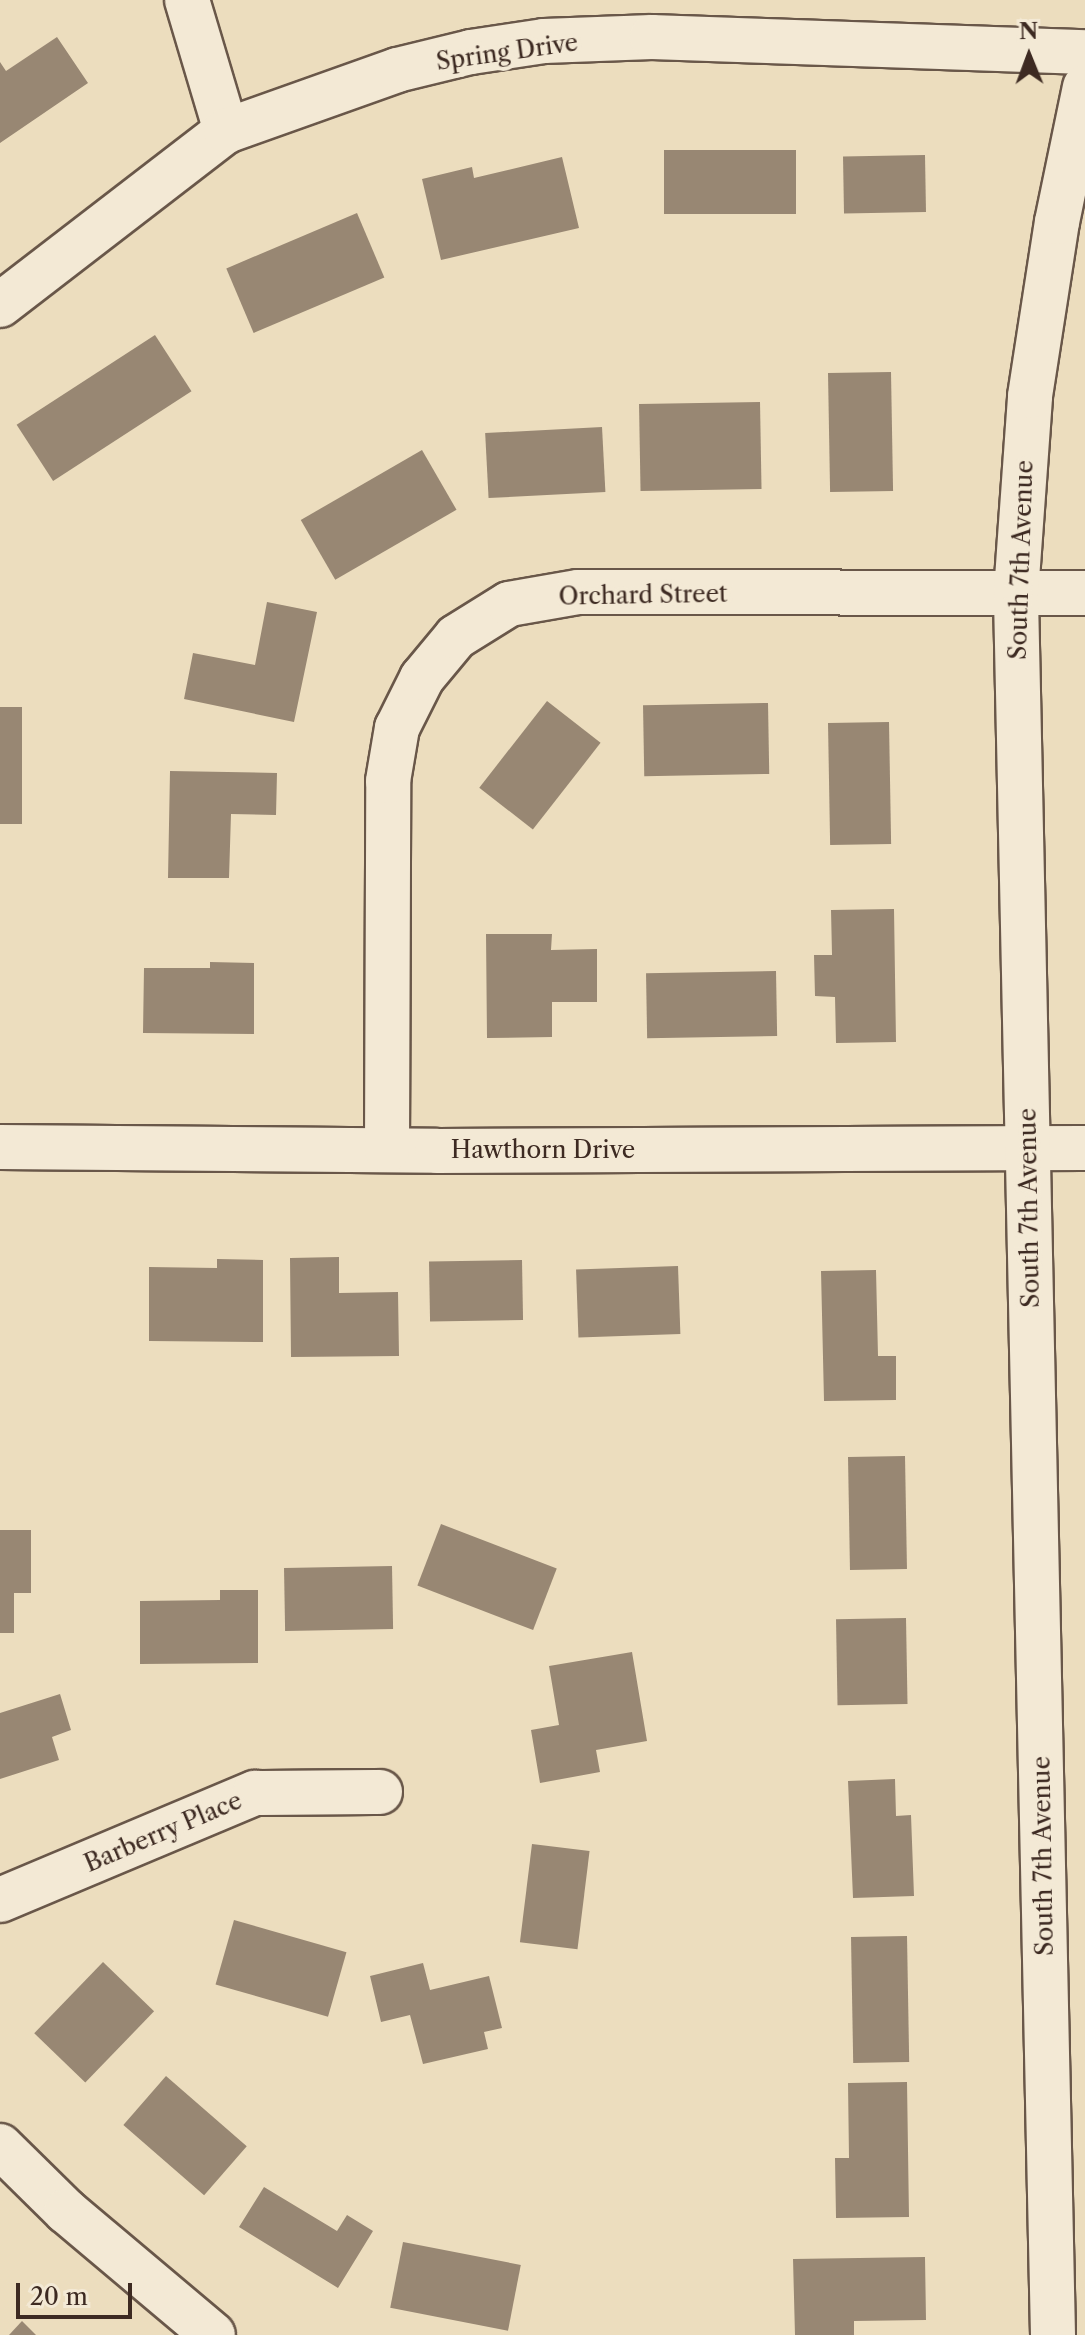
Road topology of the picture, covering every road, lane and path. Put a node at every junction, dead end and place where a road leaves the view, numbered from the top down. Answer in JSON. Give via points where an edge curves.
{"nodes":[{"id":1,"x":187,"y":0,"type":"edge"},
{"id":2,"x":1085,"y":52,"type":"edge"},
{"id":3,"x":1085,"y":87,"type":"edge"},
{"id":4,"x":226,"y":131,"type":"junction"},
{"id":5,"x":0,"y":305,"type":"edge"},
{"id":6,"x":1016,"y":593,"type":"junction"},
{"id":7,"x":1085,"y":593,"type":"edge"},
{"id":8,"x":0,"y":1147,"type":"edge"},
{"id":9,"x":1085,"y":1148,"type":"edge"},
{"id":10,"x":1028,"y":1149,"type":"junction"},
{"id":11,"x":387,"y":1150,"type":"junction"},
{"id":12,"x":380,"y":1792,"type":"dead end"},
{"id":13,"x":0,"y":1900,"type":"edge"},
{"id":14,"x":0,"y":2146,"type":"edge"},
{"id":15,"x":1067,"y":2160,"type":"edge"},
{"id":16,"x":1064,"y":2332,"type":"edge"},
{"id":17,"x":213,"y":2335,"type":"edge"}],
"edges":[{"from":1,"to":4,"type":"street"},
{"from":2,"to":4,"type":"street","name":"Spring Drive","via":[[652,37],[544,41],[397,70]]},
{"from":3,"to":6,"type":"street","name":"South 7th Avenue","via":[[1030,396]]},
{"from":4,"to":5,"type":"street","name":"Spring Drive"},
{"from":6,"to":7,"type":"street","name":"Orchard Street"},
{"from":6,"to":10,"type":"street","name":"South 7th Avenue"},
{"from":6,"to":11,"type":"street","name":"Orchard Street","via":[[578,592],[509,604],[456,637],[422,678],[397,728],[388,781]]},
{"from":8,"to":11,"type":"street","name":"Hawthorn Drive"},
{"from":9,"to":10,"type":"street","name":"Hawthorn Drive"},
{"from":10,"to":11,"type":"street","name":"Hawthorn Drive"},
{"from":10,"to":15,"type":"street","name":"South 7th Avenue"},
{"from":12,"to":13,"type":"street","name":"Barberry Place","via":[[255,1793]]},
{"from":14,"to":17,"type":"street","via":[[66,2211]]},
{"from":15,"to":16,"type":"street","name":"South 7th Avenue"}]}
